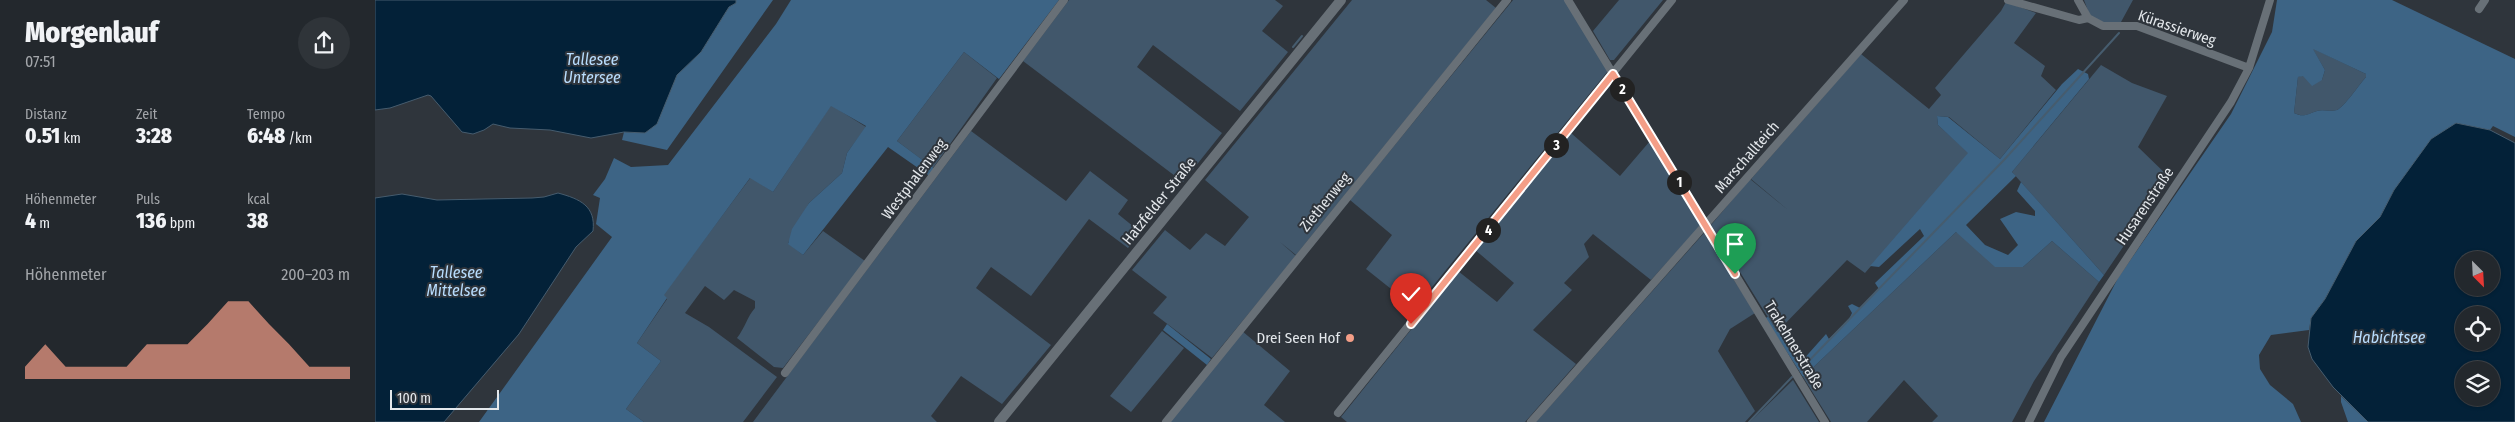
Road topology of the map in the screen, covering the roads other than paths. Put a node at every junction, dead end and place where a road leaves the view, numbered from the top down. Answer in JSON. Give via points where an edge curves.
{"nodes":[{"id":1,"x":1064,"y":0,"type":"edge"},
{"id":2,"x":1341,"y":0,"type":"edge"},
{"id":3,"x":1507,"y":0,"type":"edge"},
{"id":4,"x":1568,"y":0,"type":"edge"},
{"id":5,"x":1672,"y":0,"type":"edge"},
{"id":6,"x":1904,"y":0,"type":"edge"},
{"id":7,"x":2008,"y":0,"type":"edge"},
{"id":8,"x":2078,"y":0,"type":"edge"},
{"id":9,"x":2271,"y":0,"type":"edge"},
{"id":10,"x":2485,"y":0,"type":"edge"},
{"id":11,"x":2479,"y":9,"type":"dead end"},
{"id":12,"x":2088,"y":18,"type":"junction"},
{"id":13,"x":2249,"y":68,"type":"junction"},
{"id":14,"x":1613,"y":74,"type":"junction"},
{"id":15,"x":1706,"y":225,"type":"junction"},
{"id":16,"x":785,"y":373,"type":"dead end"},
{"id":17,"x":1338,"y":414,"type":"dead end"},
{"id":18,"x":999,"y":422,"type":"edge"},
{"id":19,"x":1166,"y":422,"type":"edge"},
{"id":20,"x":1531,"y":422,"type":"edge"},
{"id":21,"x":1825,"y":422,"type":"edge"},
{"id":22,"x":2029,"y":422,"type":"edge"}],
"edges":[{"from":1,"to":16,"type":"street","name":"Westphalenweg"},
{"from":2,"to":18,"type":"street","name":"Hatzfelder Straße"},
{"from":3,"to":19,"type":"street","name":"Ziethenweg"},
{"from":4,"to":14,"type":"street","name":"Trakehnerstraße"},
{"from":5,"to":14,"type":"street"},
{"from":6,"to":15,"type":"street","name":"Marschallteich"},
{"from":7,"to":12,"type":"street","name":"Kürassierweg","via":[[2079,20]]},
{"from":8,"to":12,"type":"street"},
{"from":9,"to":13,"type":"street","name":"Husarenstraße"},
{"from":10,"to":11,"type":"street"},
{"from":12,"to":13,"type":"street","name":"Kürassierweg","via":[[2103,26],[2137,26]]},
{"from":13,"to":22,"type":"street","name":"Husarenstraße","via":[[2229,106],[2061,357]]},
{"from":14,"to":15,"type":"street","name":"Trakehnerstraße"},
{"from":14,"to":17,"type":"street"},
{"from":15,"to":20,"type":"street","name":"Marschallteich"},
{"from":15,"to":21,"type":"street","name":"Trakehnerstraße"}]}
